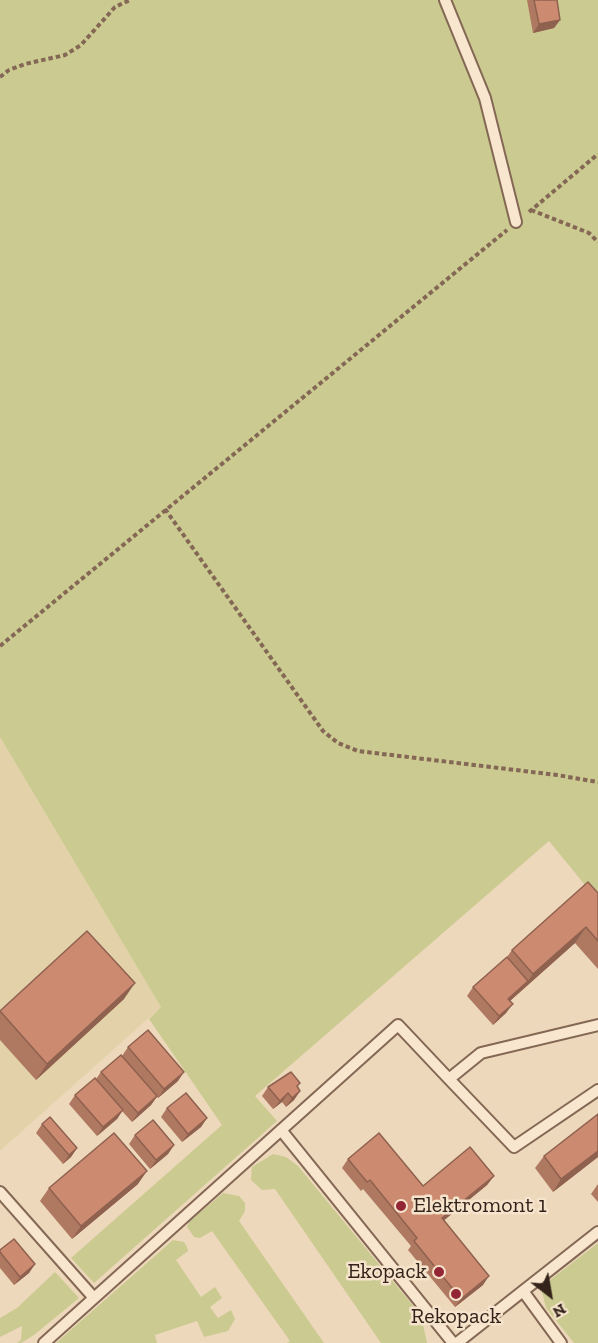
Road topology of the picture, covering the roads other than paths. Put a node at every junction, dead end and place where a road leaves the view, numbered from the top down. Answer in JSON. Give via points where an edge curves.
{"nodes":[{"id":1,"x":445,"y":0,"type":"edge"},
{"id":2,"x":516,"y":222,"type":"road end"},
{"id":3,"x":598,"y":1025,"type":"edge"},
{"id":4,"x":449,"y":1079,"type":"junction"},
{"id":5,"x":598,"y":1090,"type":"edge"},
{"id":6,"x":281,"y":1130,"type":"junction"},
{"id":7,"x":0,"y":1192,"type":"edge"},
{"id":8,"x":598,"y":1232,"type":"edge"},
{"id":9,"x":523,"y":1291,"type":"junction"},
{"id":10,"x":94,"y":1298,"type":"junction"},
{"id":11,"x":44,"y":1343,"type":"edge"},
{"id":12,"x":455,"y":1343,"type":"edge"},
{"id":13,"x":561,"y":1343,"type":"edge"}],
"edges":[{"from":1,"to":2,"type":"lane","via":[[485,98]]},
{"from":3,"to":4,"type":"lane","via":[[481,1053]]},
{"from":4,"to":5,"type":"lane","via":[[514,1147]]},
{"from":4,"to":6,"type":"lane","via":[[398,1025]]},
{"from":6,"to":10,"type":"lane"},
{"from":6,"to":12,"type":"lane"},
{"from":7,"to":10,"type":"lane"},
{"from":8,"to":9,"type":"lane"},
{"from":9,"to":12,"type":"lane"},
{"from":9,"to":13,"type":"lane"},
{"from":10,"to":11,"type":"lane"}]}
